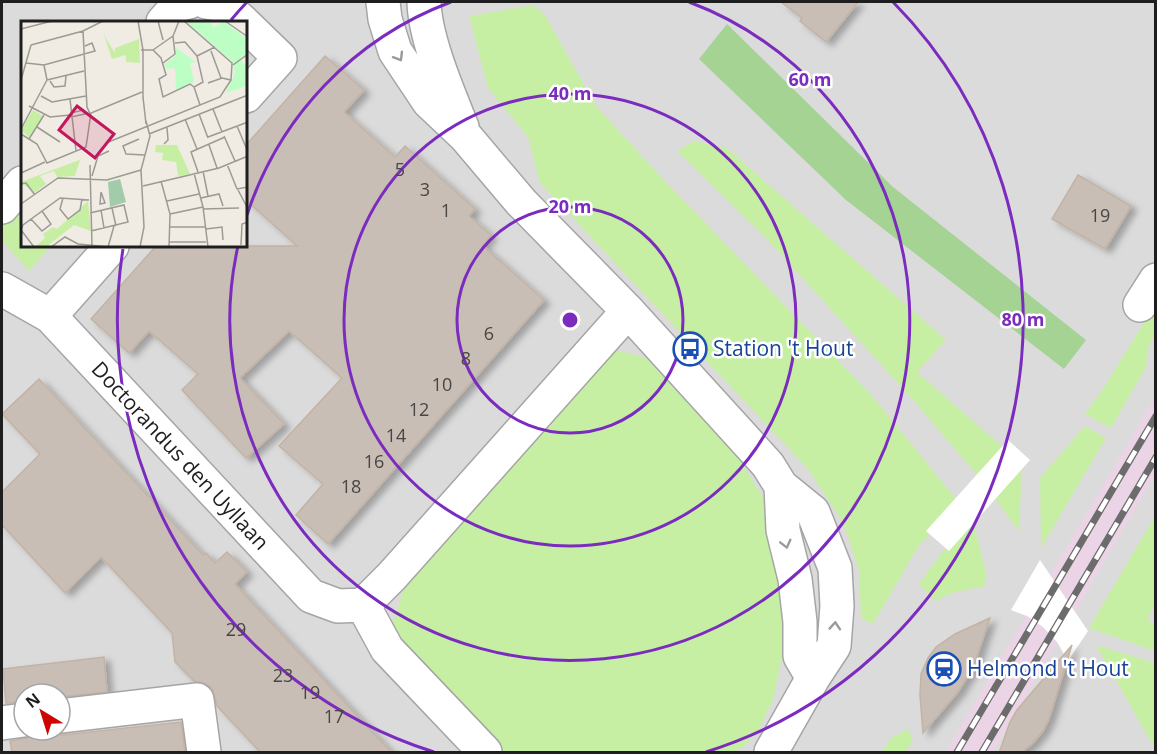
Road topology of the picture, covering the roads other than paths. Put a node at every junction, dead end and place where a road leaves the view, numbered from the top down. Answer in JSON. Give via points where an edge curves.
{"nodes":[{"id":1,"x":189,"y":2,"type":"edge"},
{"id":2,"x":206,"y":2,"type":"edge"},
{"id":3,"x":383,"y":2,"type":"edge"},
{"id":4,"x":424,"y":2,"type":"edge"},
{"id":5,"x":164,"y":21,"type":"edge"},
{"id":6,"x":241,"y":21,"type":"edge"},
{"id":7,"x":248,"y":28,"type":"edge"},
{"id":8,"x":248,"y":94,"type":"edge"},
{"id":9,"x":466,"y":137,"type":"junction"},
{"id":10,"x":21,"y":184,"type":"edge"},
{"id":11,"x":2,"y":207,"type":"edge"},
{"id":12,"x":110,"y":248,"type":"edge"},
{"id":13,"x":2,"y":289,"type":"edge"},
{"id":14,"x":628,"y":311,"type":"junction"},
{"id":15,"x":50,"y":316,"type":"junction"},
{"id":16,"x":363,"y":605,"type":"junction"},
{"id":17,"x":72,"y":715,"type":"edge"},
{"id":18,"x":204,"y":753,"type":"edge"},
{"id":19,"x":485,"y":753,"type":"edge"},
{"id":20,"x":771,"y":753,"type":"edge"}],
"edges":[{"from":1,"to":5,"type":"street","via":[[179,4]]},
{"from":2,"to":6,"type":"street","via":[[224,4]]},
{"from":3,"to":9,"type":"street","one_way":true,"via":[[395,51],[429,102]]},
{"from":4,"to":9,"type":"street","via":[[442,76]]},
{"from":7,"to":8,"type":"street","via":[[280,58]]},
{"from":9,"to":14,"type":"street","via":[[521,202]]},
{"from":10,"to":11,"type":"street"},
{"from":12,"to":15,"type":"street"},
{"from":13,"to":15,"type":"street","name":"Doctorandus den Uyllaan"},
{"from":14,"to":16,"type":"street"},
{"from":14,"to":20,"type":"street","via":[[768,465],[781,486],[783,530],[800,622],[800,656],[813,678]]},
{"from":15,"to":16,"type":"street","name":"Doctorandus den Uyllaan","via":[[311,597],[338,606]]},
{"from":16,"to":19,"type":"street","via":[[387,650]]},
{"from":17,"to":18,"type":"street","via":[[197,700]]}]}
